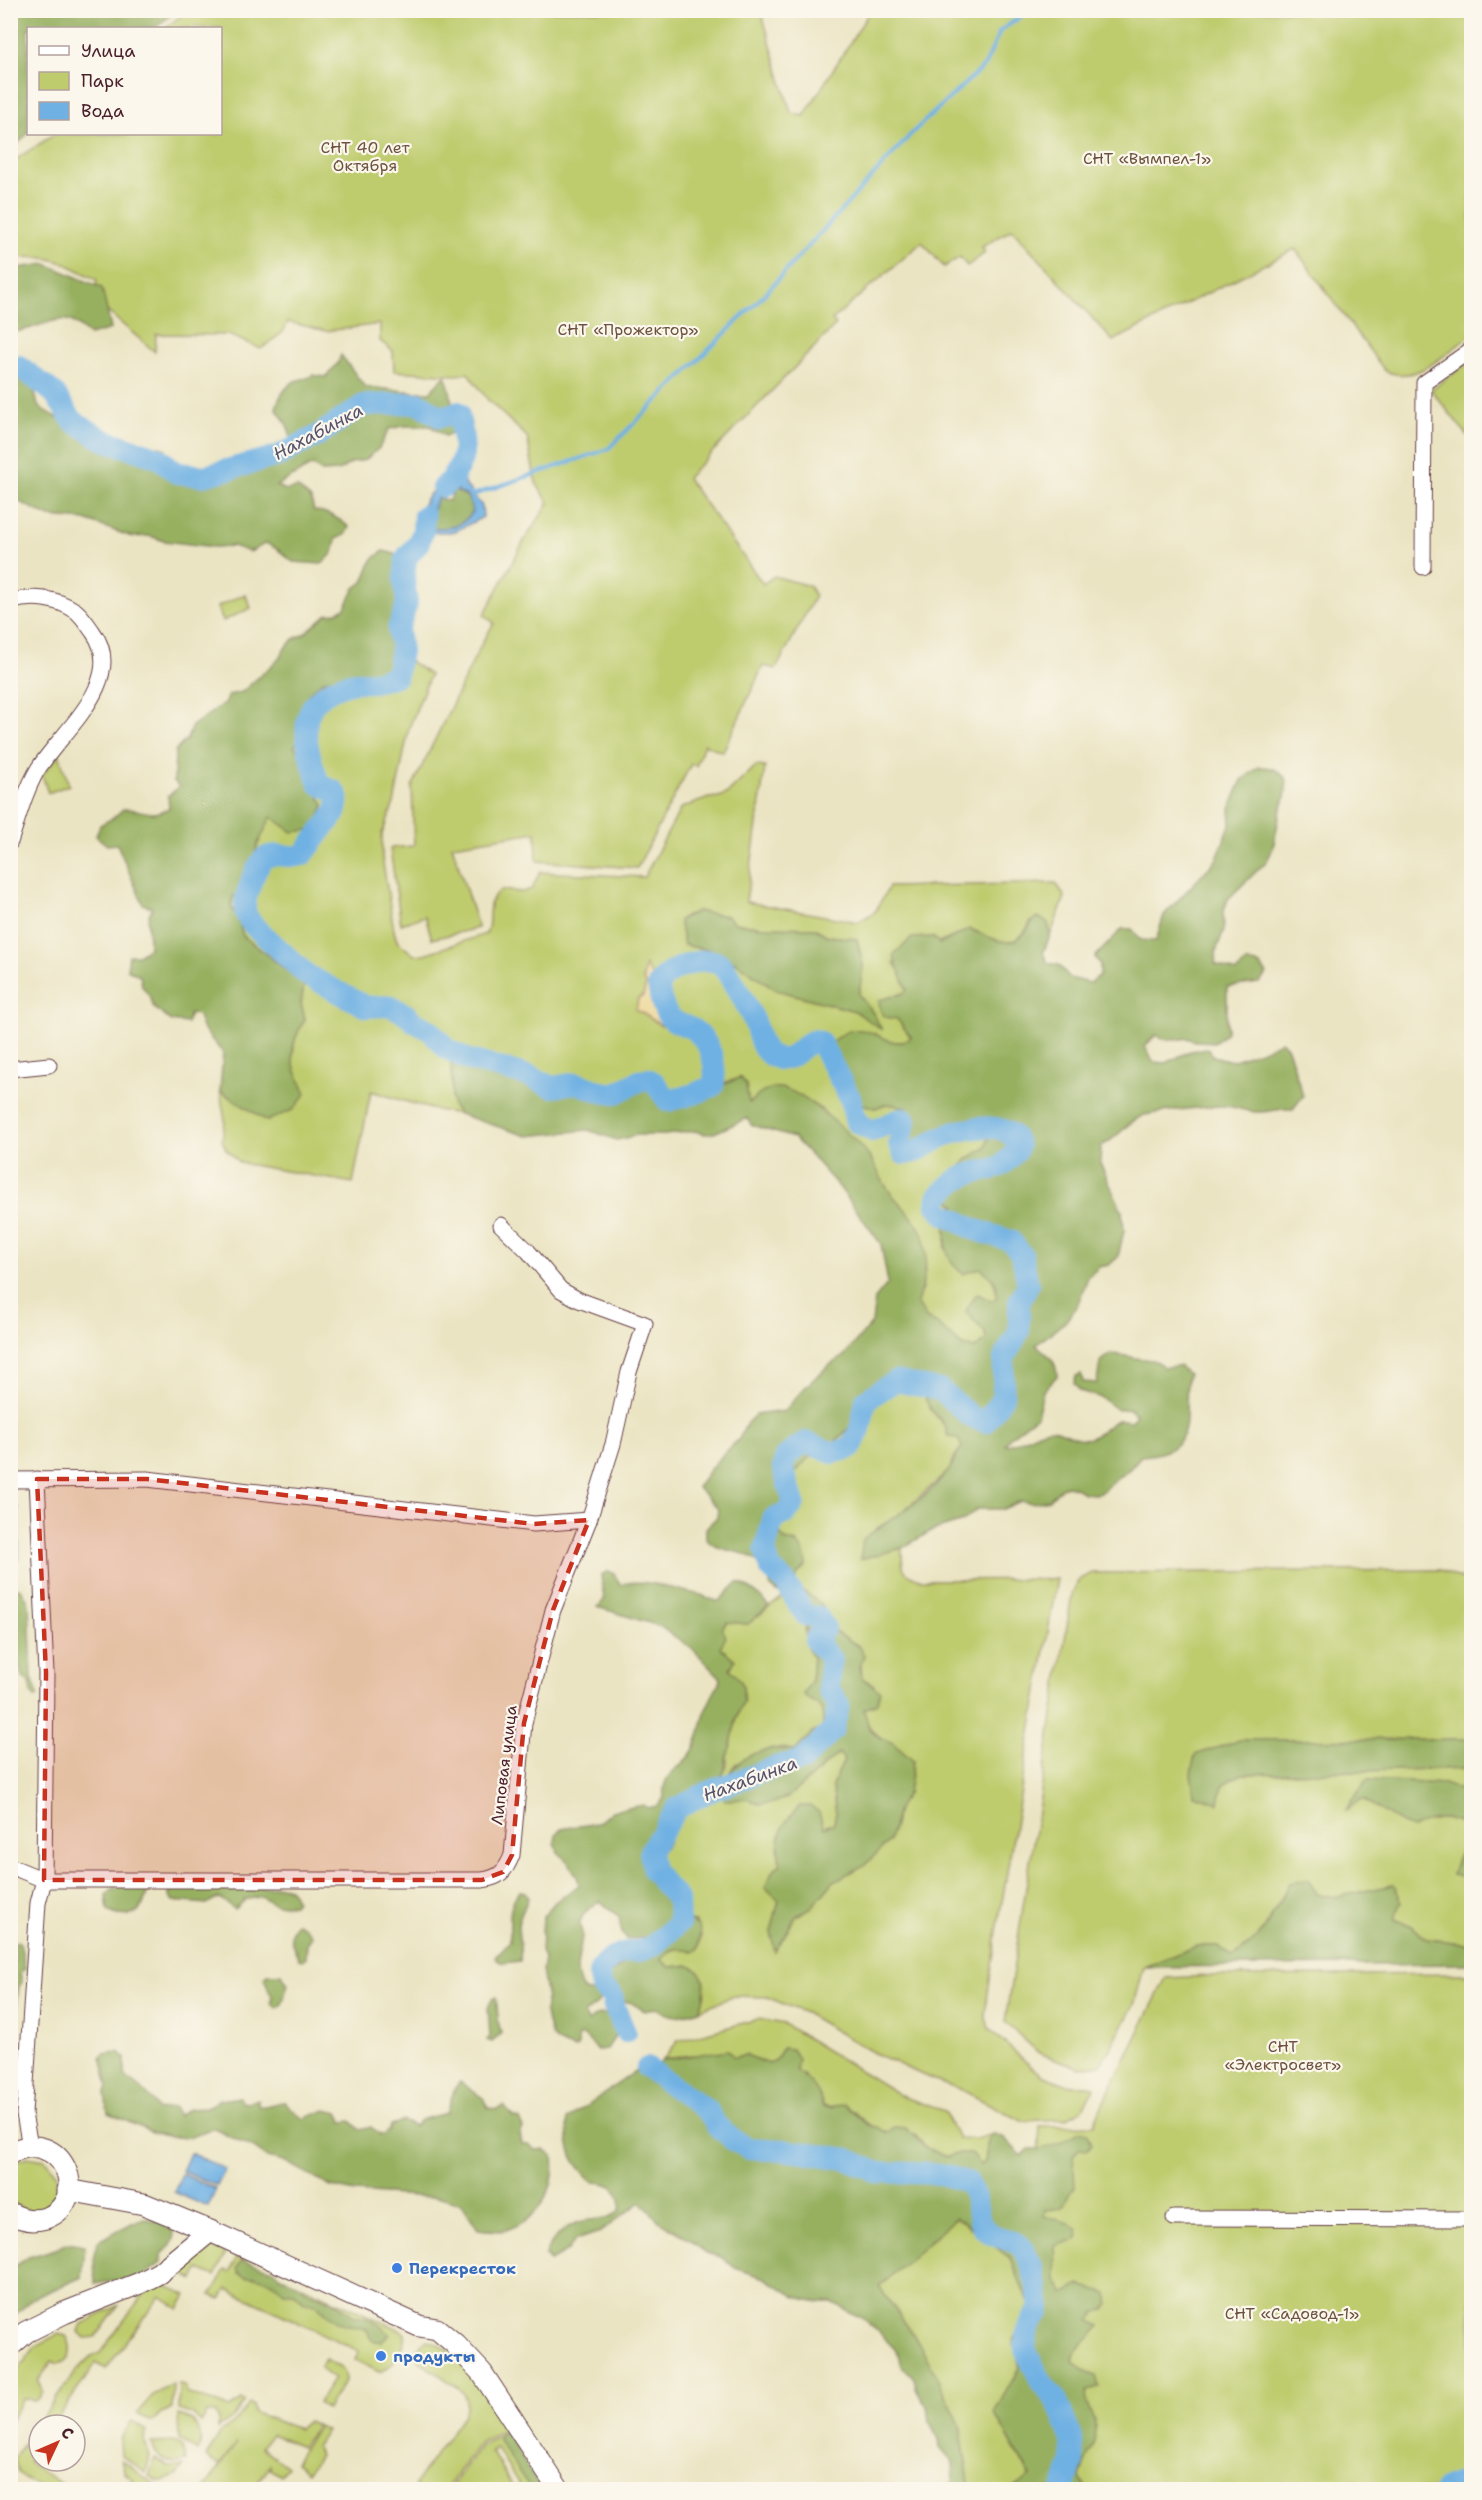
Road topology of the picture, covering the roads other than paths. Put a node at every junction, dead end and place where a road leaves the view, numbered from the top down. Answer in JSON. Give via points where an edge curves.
{"nodes":[{"id":1,"x":1472,"y":349,"type":"edge"},
{"id":2,"x":1423,"y":567,"type":"dead end"},
{"id":3,"x":10,"y":602,"type":"edge"},
{"id":4,"x":16,"y":804,"type":"edge"},
{"id":5,"x":10,"y":842,"type":"edge"},
{"id":6,"x":49,"y":1065,"type":"dead end"},
{"id":7,"x":10,"y":1068,"type":"edge"},
{"id":8,"x":501,"y":1225,"type":"dead end"},
{"id":9,"x":37,"y":1479,"type":"junction"},
{"id":10,"x":10,"y":1480,"type":"edge"},
{"id":11,"x":589,"y":1520,"type":"junction"},
{"id":12,"x":10,"y":1866,"type":"edge"},
{"id":13,"x":45,"y":1880,"type":"junction"},
{"id":14,"x":10,"y":2103,"type":"edge"},
{"id":15,"x":24,"y":2114,"type":"junction"},
{"id":16,"x":20,"y":2150,"type":"edge"},
{"id":17,"x":69,"y":2190,"type":"junction"},
{"id":18,"x":10,"y":2213,"type":"edge"},
{"id":19,"x":1174,"y":2218,"type":"dead end"},
{"id":20,"x":1472,"y":2219,"type":"edge"},
{"id":21,"x":210,"y":2231,"type":"junction"},
{"id":22,"x":10,"y":2346,"type":"edge"},
{"id":23,"x":559,"y":2490,"type":"edge"}],
"edges":[{"from":1,"to":2,"type":"street","via":[[1424,383]]},
{"from":3,"to":4,"type":"street","via":[[45,598],[73,609],[98,638],[105,665],[100,683]]},
{"from":4,"to":5,"type":"street"},
{"from":6,"to":7,"type":"street"},
{"from":8,"to":11,"type":"street","name":"Липовая улица","via":[[561,1290],[645,1324]]},
{"from":9,"to":10,"type":"street"},
{"from":9,"to":11,"type":"street","via":[[147,1479],[534,1524]]},
{"from":9,"to":13,"type":"street","via":[[46,1673]]},
{"from":11,"to":13,"type":"street","name":"Липовая улица","via":[[553,1610],[527,1712],[512,1855],[508,1866],[497,1876],[482,1880]]},
{"from":12,"to":13,"type":"street"},
{"from":13,"to":15,"type":"street","via":[[38,1903]]},
{"from":14,"to":15,"type":"street"},
{"from":15,"to":16,"type":"street"},
{"from":16,"to":17,"type":"street","via":[[51,2152],[60,2159],[66,2168]]},
{"from":17,"to":18,"type":"street","via":[[50,2216],[28,2220]]},
{"from":17,"to":21,"type":"street","via":[[144,2204]]},
{"from":19,"to":20,"type":"street"},
{"from":21,"to":22,"type":"street","via":[[159,2273],[64,2313],[26,2332]]},
{"from":21,"to":23,"type":"street","via":[[419,2326],[437,2329],[482,2373]]}]}
